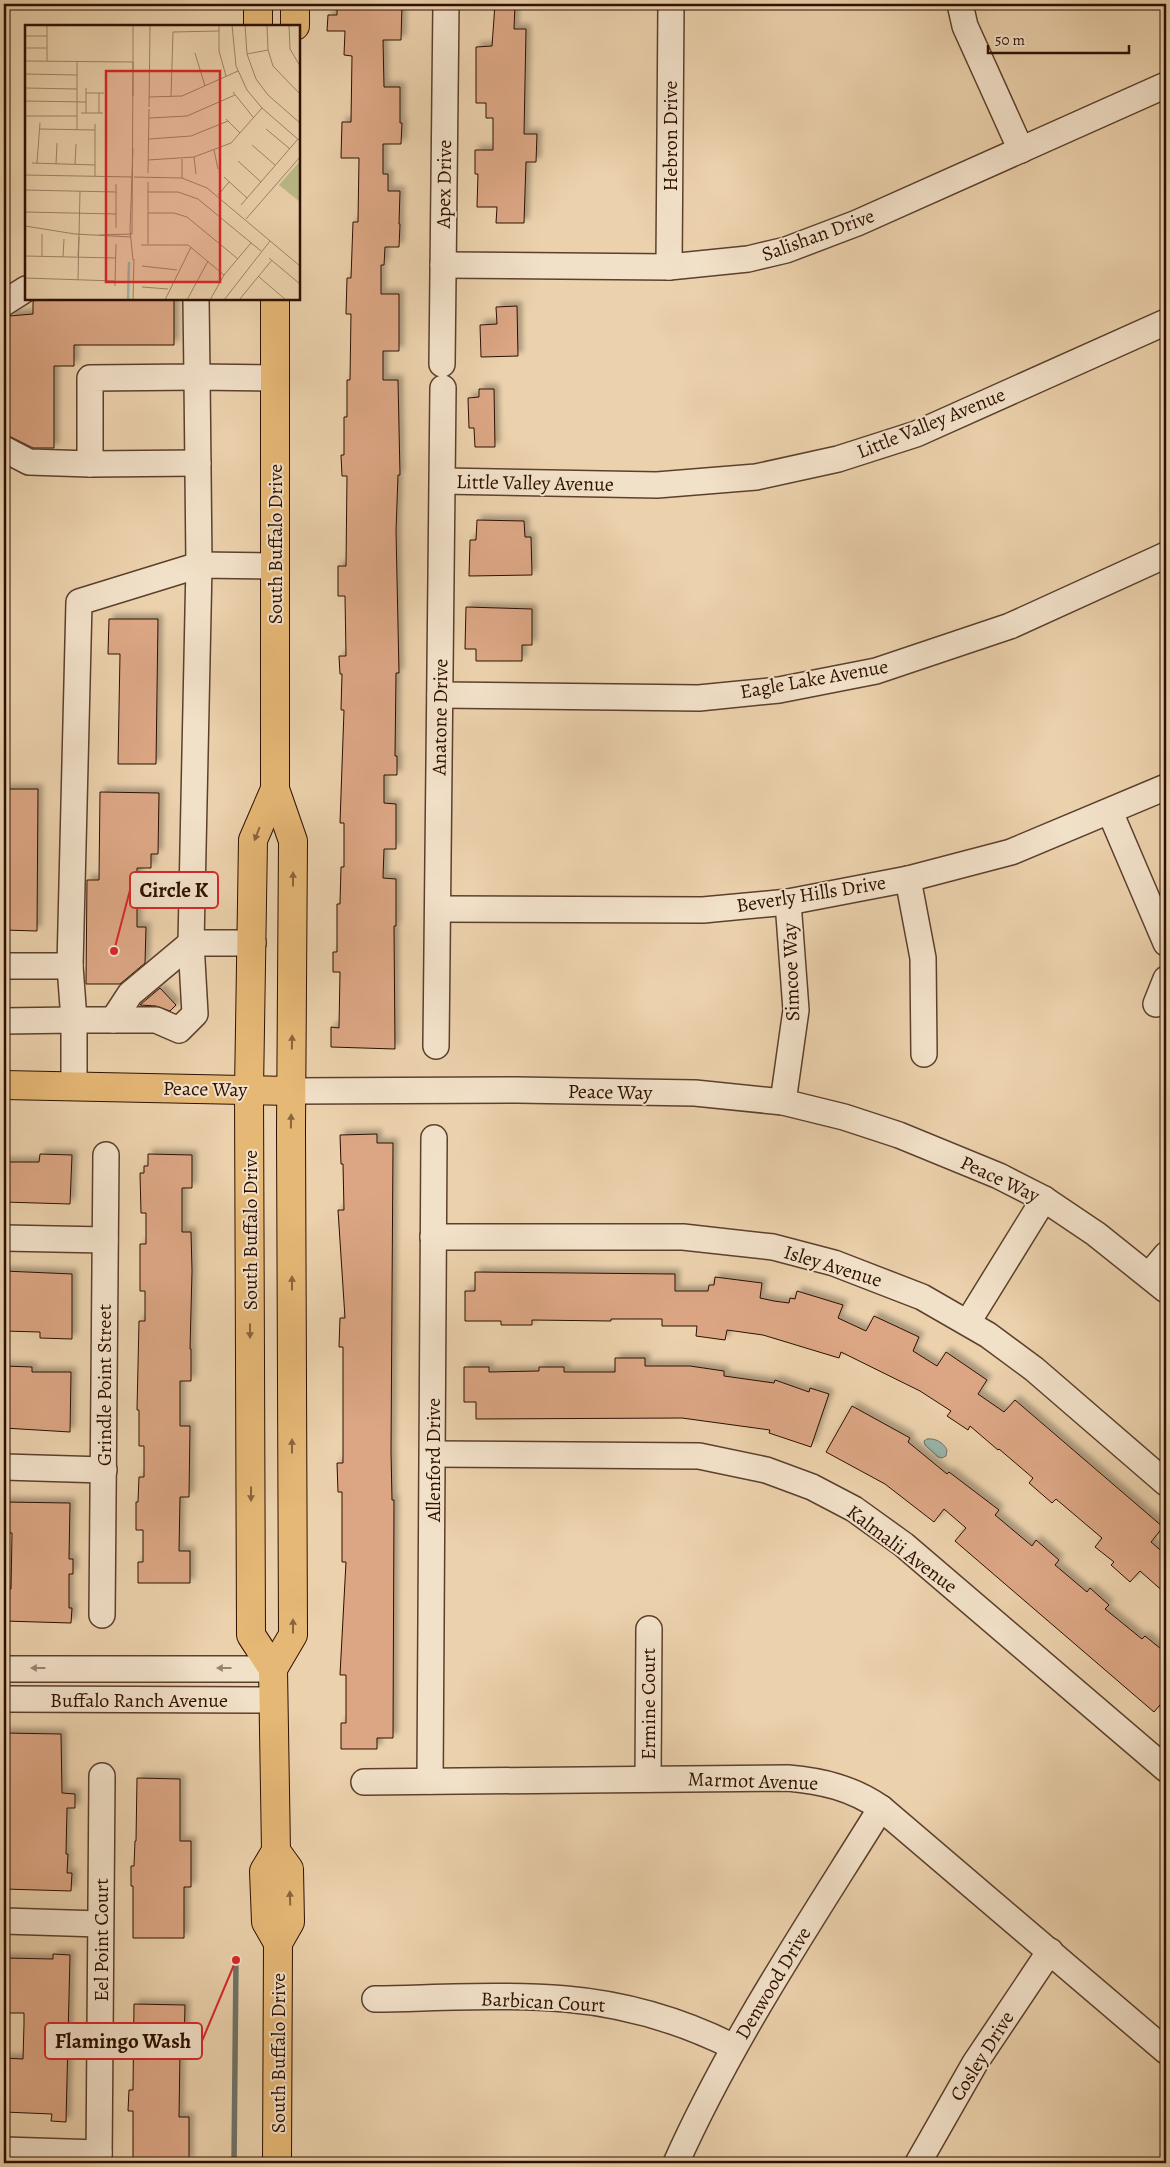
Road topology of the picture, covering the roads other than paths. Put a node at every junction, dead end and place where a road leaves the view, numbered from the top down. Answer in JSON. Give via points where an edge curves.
{"nodes":[{"id":1,"x":258,"y":4,"type":"edge"},
{"id":2,"x":295,"y":4,"type":"edge"},
{"id":3,"x":446,"y":4,"type":"edge"},
{"id":4,"x":671,"y":4,"type":"edge"},
{"id":5,"x":960,"y":4,"type":"edge"},
{"id":6,"x":258,"y":25,"type":"edge"},
{"id":7,"x":295,"y":25,"type":"edge"},
{"id":8,"x":1166,"y":85,"type":"edge"},
{"id":9,"x":1021,"y":150,"type":"junction"},
{"id":10,"x":443,"y":265,"type":"junction"},
{"id":11,"x":669,"y":267,"type":"junction"},
{"id":12,"x":25,"y":290,"type":"edge"},
{"id":13,"x":196,"y":300,"type":"edge"},
{"id":14,"x":275,"y":300,"type":"edge"},
{"id":15,"x":4,"y":303,"type":"edge"},
{"id":16,"x":1166,"y":322,"type":"edge"},
{"id":17,"x":442,"y":376,"type":"joint"},
{"id":18,"x":197,"y":377,"type":"junction"},
{"id":19,"x":275,"y":378,"type":"junction"},
{"id":20,"x":4,"y":449,"type":"edge"},
{"id":21,"x":90,"y":464,"type":"junction"},
{"id":22,"x":198,"y":464,"type":"junction"},
{"id":23,"x":443,"y":481,"type":"junction"},
{"id":24,"x":1166,"y":555,"type":"edge"},
{"id":25,"x":200,"y":566,"type":"junction"},
{"id":26,"x":275,"y":566,"type":"junction"},
{"id":27,"x":440,"y":695,"type":"junction"},
{"id":28,"x":1166,"y":787,"type":"edge"},
{"id":29,"x":275,"y":789,"type":"junction"},
{"id":30,"x":1110,"y":812,"type":"junction"},
{"id":31,"x":908,"y":879,"type":"junction"},
{"id":32,"x":788,"y":902,"type":"junction"},
{"id":33,"x":438,"y":909,"type":"junction"},
{"id":34,"x":191,"y":943,"type":"junction"},
{"id":35,"x":253,"y":943,"type":"junction"},
{"id":36,"x":1166,"y":943,"type":"edge"},
{"id":37,"x":4,"y":966,"type":"edge"},
{"id":38,"x":70,"y":966,"type":"junction"},
{"id":39,"x":1166,"y":979,"type":"edge"},
{"id":40,"x":1156,"y":1004,"type":"dead end"},
{"id":41,"x":74,"y":1020,"type":"junction"},
{"id":42,"x":113,"y":1020,"type":"junction"},
{"id":43,"x":4,"y":1021,"type":"edge"},
{"id":44,"x":436,"y":1046,"type":"dead end"},
{"id":45,"x":924,"y":1054,"type":"dead end"},
{"id":46,"x":4,"y":1085,"type":"edge"},
{"id":47,"x":74,"y":1087,"type":"junction"},
{"id":48,"x":249,"y":1090,"type":"junction"},
{"id":49,"x":291,"y":1091,"type":"junction"},
{"id":50,"x":782,"y":1102,"type":"junction"},
{"id":51,"x":434,"y":1138,"type":"dead end"},
{"id":52,"x":106,"y":1155,"type":"dead end"},
{"id":53,"x":1044,"y":1199,"type":"junction"},
{"id":54,"x":434,"y":1237,"type":"junction"},
{"id":55,"x":4,"y":1238,"type":"edge"},
{"id":56,"x":105,"y":1240,"type":"junction"},
{"id":57,"x":1166,"y":1255,"type":"edge"},
{"id":58,"x":1158,"y":1283,"type":"edge"},
{"id":59,"x":968,"y":1322,"type":"junction"},
{"id":60,"x":433,"y":1454,"type":"junction"},
{"id":61,"x":4,"y":1467,"type":"edge"},
{"id":62,"x":104,"y":1470,"type":"junction"},
{"id":63,"x":1166,"y":1483,"type":"edge"},
{"id":64,"x":102,"y":1615,"type":"dead end"},
{"id":65,"x":649,"y":1629,"type":"dead end"},
{"id":66,"x":4,"y":1668,"type":"edge"},
{"id":67,"x":71,"y":1668,"type":"junction"},
{"id":68,"x":122,"y":1668,"type":"junction"},
{"id":69,"x":272,"y":1669,"type":"junction"},
{"id":70,"x":4,"y":1699,"type":"edge"},
{"id":71,"x":72,"y":1700,"type":"junction"},
{"id":72,"x":273,"y":1700,"type":"junction"},
{"id":73,"x":122,"y":1701,"type":"junction"},
{"id":74,"x":1166,"y":1769,"type":"edge"},
{"id":75,"x":102,"y":1776,"type":"dead end"},
{"id":76,"x":648,"y":1779,"type":"junction"},
{"id":77,"x":430,"y":1781,"type":"junction"},
{"id":78,"x":364,"y":1782,"type":"dead end"},
{"id":79,"x":881,"y":1808,"type":"junction"},
{"id":80,"x":4,"y":1921,"type":"edge"},
{"id":81,"x":100,"y":1924,"type":"junction"},
{"id":82,"x":1050,"y":1951,"type":"junction"},
{"id":83,"x":375,"y":1999,"type":"dead end"},
{"id":84,"x":734,"y":2047,"type":"junction"},
{"id":85,"x":1166,"y":2051,"type":"edge"},
{"id":86,"x":4,"y":2150,"type":"edge"},
{"id":87,"x":99,"y":2158,"type":"edge"},
{"id":88,"x":277,"y":2163,"type":"edge"},
{"id":89,"x":676,"y":2163,"type":"edge"},
{"id":90,"x":918,"y":2163,"type":"edge"}],
"edges":[{"from":1,"to":6,"type":"main road"},
{"from":2,"to":7,"type":"main road"},
{"from":3,"to":10,"type":"street","name":"Apex Drive"},
{"from":4,"to":11,"type":"street","name":"Hebron Drive"},
{"from":5,"to":9,"type":"street","via":[[965,26]]},
{"from":8,"to":9,"type":"street","name":"Salishan Drive"},
{"from":9,"to":11,"type":"street","name":"Salishan Drive","via":[[857,223],[786,250],[748,259]]},
{"from":10,"to":11,"type":"street","name":"Salishan Drive"},
{"from":10,"to":17,"type":"street","name":"Apex Drive"},
{"from":12,"to":15,"type":"street"},
{"from":13,"to":18,"type":"street"},
{"from":14,"to":19,"type":"main road","name":"South Buffalo Drive"},
{"from":16,"to":23,"type":"street","name":"Little Valley Avenue","via":[[916,434],[838,459],[756,477],[657,485]]},
{"from":17,"to":23,"type":"street","name":"Anatone Drive"},
{"from":18,"to":19,"type":"street"},
{"from":18,"to":21,"type":"street","via":[[90,378]]},
{"from":18,"to":22,"type":"street"},
{"from":19,"to":26,"type":"main road","name":"South Buffalo Drive"},
{"from":20,"to":21,"type":"street","via":[[29,462]]},
{"from":21,"to":22,"type":"street"},
{"from":22,"to":25,"type":"street"},
{"from":23,"to":27,"type":"street","name":"Anatone Drive"},
{"from":24,"to":27,"type":"street","name":"Eagle Lake Avenue","via":[[1010,626],[876,671],[779,690],[699,698]]},
{"from":25,"to":26,"type":"street"},
{"from":25,"to":34,"type":"street"},
{"from":25,"to":38,"type":"street","via":[[79,602]]},
{"from":26,"to":29,"type":"main road","name":"South Buffalo Drive"},
{"from":27,"to":33,"type":"street","name":"Anatone Drive"},
{"from":28,"to":30,"type":"street","name":"Beverly Hills Drive"},
{"from":29,"to":35,"type":"main road","name":"South Buffalo Drive","one_way":true,"via":[[254,840]]},
{"from":49,"to":29,"type":"main road","name":"South Buffalo Drive","one_way":true,"via":[[294,841]]},
{"from":30,"to":31,"type":"street","name":"Beverly Hills Drive","via":[[1011,852]]},
{"from":30,"to":36,"type":"street"},
{"from":31,"to":32,"type":"street","name":"Beverly Hills Drive"},
{"from":31,"to":45,"type":"street","via":[[923,958]]},
{"from":32,"to":33,"type":"street","name":"Beverly Hills Drive","via":[[703,910]]},
{"from":32,"to":50,"type":"street","name":"Simcoe Way","via":[[796,1010]]},
{"from":33,"to":44,"type":"street","name":"Anatone Drive"},
{"from":34,"to":35,"type":"street"},
{"from":34,"to":42,"type":"street","via":[[130,994]]},
{"from":34,"to":42,"type":"street","via":[[195,1014],[179,1030],[156,1020]]},
{"from":35,"to":48,"type":"main road","name":"South Buffalo Drive"},
{"from":37,"to":38,"type":"street"},
{"from":38,"to":41,"type":"street"},
{"from":39,"to":40,"type":"street"},
{"from":41,"to":42,"type":"street"},
{"from":41,"to":43,"type":"street"},
{"from":41,"to":47,"type":"street"},
{"from":46,"to":47,"type":"main road","name":"Peace Way"},
{"from":47,"to":48,"type":"main road","name":"Peace Way"},
{"from":48,"to":49,"type":"main road","name":"Peace Way"},
{"from":48,"to":69,"type":"main road","name":"South Buffalo Drive","one_way":true,"via":[[251,1635]]},
{"from":49,"to":50,"type":"street","name":"Peace Way","via":[[695,1093]]},
{"from":69,"to":49,"type":"main road","name":"South Buffalo Drive","one_way":true,"via":[[294,1635]]},
{"from":50,"to":53,"type":"street","name":"Peace Way","via":[[899,1135],[999,1176]]},
{"from":51,"to":54,"type":"street","name":"Allenford Drive"},
{"from":52,"to":56,"type":"street","name":"Grindle Point Street"},
{"from":53,"to":58,"type":"street","name":"Peace Way","via":[[1096,1234]]},
{"from":53,"to":59,"type":"street"},
{"from":54,"to":59,"type":"street","name":"Isley Avenue","via":[[684,1237],[742,1242],[805,1255],[862,1273],[922,1297]]},
{"from":54,"to":60,"type":"street","name":"Allenford Drive"},
{"from":55,"to":56,"type":"street"},
{"from":56,"to":62,"type":"street","name":"Grindle Point Street"},
{"from":57,"to":58,"type":"street"},
{"from":59,"to":63,"type":"street","name":"Isley Avenue","via":[[1034,1369]]},
{"from":60,"to":74,"type":"street","name":"Kalmalii Avenue","via":[[698,1456],[766,1470],[812,1487],[854,1509],[904,1545]]},
{"from":60,"to":77,"type":"street","name":"Allenford Drive"},
{"from":61,"to":62,"type":"street"},
{"from":62,"to":64,"type":"street","name":"Grindle Point Street"},
{"from":65,"to":76,"type":"street","name":"Ermine Court"},
{"from":67,"to":66,"type":"street","name":"Buffalo Ranch Avenue","one_way":true},
{"from":67,"to":68,"type":"street","name":"Buffalo Ranch Avenue"},
{"from":67,"to":71,"type":"street"},
{"from":69,"to":68,"type":"street","name":"Buffalo Ranch Avenue","one_way":true},
{"from":68,"to":73,"type":"street"},
{"from":69,"to":72,"type":"main road","name":"South Buffalo Drive"},
{"from":70,"to":71,"type":"street","name":"Buffalo Ranch Avenue"},
{"from":71,"to":73,"type":"street","name":"Buffalo Ranch Avenue"},
{"from":72,"to":73,"type":"street","name":"Buffalo Ranch Avenue"},
{"from":72,"to":88,"type":"main road","name":"South Buffalo Drive","via":[[276,1851],[264,1871],[266,1922],[278,1944]]},
{"from":75,"to":81,"type":"street","name":"Eel Point Court"},
{"from":76,"to":77,"type":"street","name":"Marmot Avenue"},
{"from":76,"to":79,"type":"street","name":"Marmot Avenue","via":[[808,1780],[860,1794]]},
{"from":77,"to":78,"type":"street","name":"Marmot Avenue"},
{"from":79,"to":82,"type":"street","name":"Marmot Avenue"},
{"from":79,"to":84,"type":"street","name":"Denwood Drive"},
{"from":80,"to":81,"type":"street"},
{"from":81,"to":87,"type":"street","name":"Eel Point Court"},
{"from":82,"to":85,"type":"street","name":"Marmot Avenue"},
{"from":82,"to":90,"type":"street","name":"Cosley Drive","via":[[975,2063]]},
{"from":83,"to":84,"type":"street","name":"Barbican Court","via":[[520,1997],[575,2000],[659,2017]]},
{"from":84,"to":89,"type":"street","name":"Denwood Drive","via":[[701,2106]]},
{"from":86,"to":87,"type":"street"}]}
